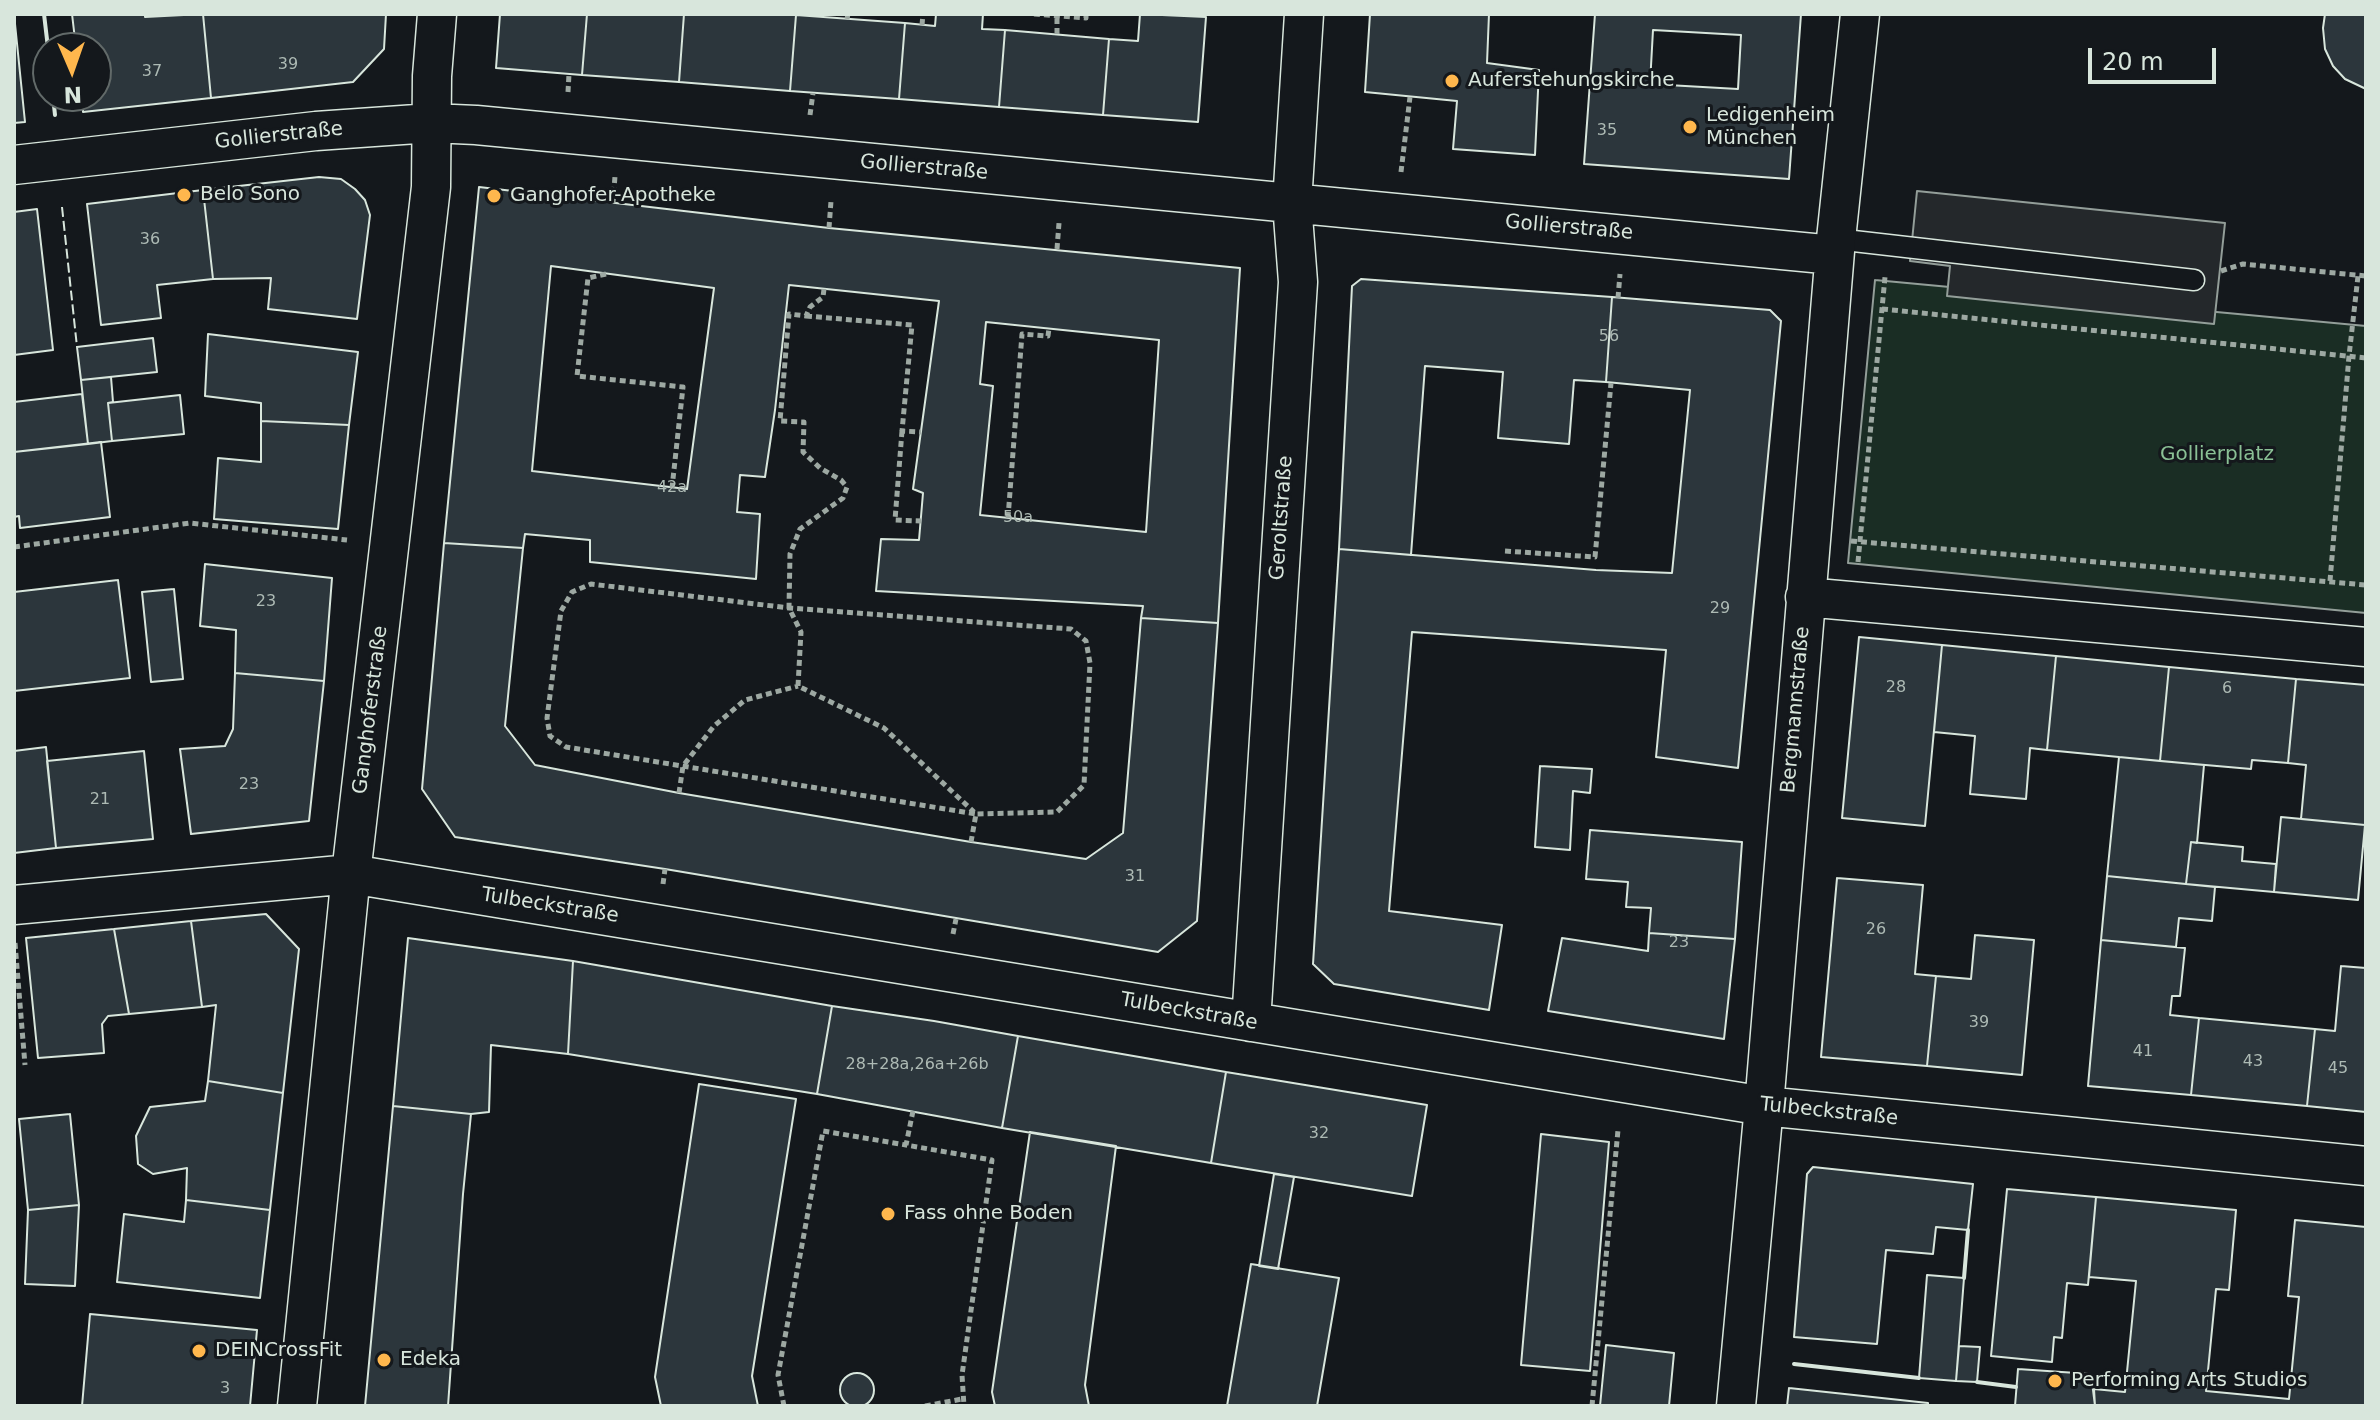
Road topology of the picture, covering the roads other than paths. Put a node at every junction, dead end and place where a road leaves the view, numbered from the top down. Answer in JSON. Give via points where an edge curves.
{"nodes":[{"id":1,"x":437,"y":14,"type":"edge"},
{"id":2,"x":1304,"y":14,"type":"edge"},
{"id":3,"x":1860,"y":14,"type":"edge"},
{"id":4,"x":431,"y":123,"type":"junction"},
{"id":5,"x":14,"y":165,"type":"edge"},
{"id":6,"x":1292,"y":203,"type":"junction"},
{"id":7,"x":1835,"y":247,"type":"junction"},
{"id":8,"x":2194,"y":280,"type":"road end"},
{"id":9,"x":1805,"y":597,"type":"junction"},
{"id":10,"x":2366,"y":647,"type":"edge"},
{"id":11,"x":351,"y":874,"type":"junction"},
{"id":12,"x":14,"y":905,"type":"edge"},
{"id":13,"x":1251,"y":1022,"type":"junction"},
{"id":14,"x":1764,"y":1106,"type":"junction"},
{"id":15,"x":2366,"y":1166,"type":"edge"},
{"id":16,"x":297,"y":1406,"type":"edge"},
{"id":17,"x":1736,"y":1406,"type":"edge"}],
"edges":[{"from":1,"to":4,"type":"street","name":"Ganghoferstraße"},
{"from":2,"to":6,"type":"street","name":"Geroltstraße"},
{"from":3,"to":7,"type":"street","name":"Bergmannstraße"},
{"from":4,"to":5,"type":"street","name":"Gollierstraße"},
{"from":4,"to":6,"type":"street","name":"Gollierstraße"},
{"from":4,"to":11,"type":"street","name":"Ganghoferstraße","via":[[431,187]]},
{"from":6,"to":7,"type":"street","name":"Gollierstraße"},
{"from":6,"to":13,"type":"street","name":"Geroltstraße","via":[[1298,282]]},
{"from":7,"to":8,"type":"lane","via":[[1889,244]]},
{"from":7,"to":9,"type":"street","name":"Bergmannstraße"},
{"from":9,"to":10,"type":"street"},
{"from":9,"to":14,"type":"street","name":"Bergmannstraße"},
{"from":11,"to":12,"type":"street","name":"Tulbeckstraße"},
{"from":11,"to":13,"type":"street","name":"Tulbeckstraße"},
{"from":11,"to":16,"type":"street","name":"Ganghoferstraße"},
{"from":13,"to":14,"type":"street","name":"Tulbeckstraße"},
{"from":14,"to":15,"type":"street","name":"Tulbeckstraße"},
{"from":14,"to":17,"type":"street","name":"Bergmannstraße"}]}
